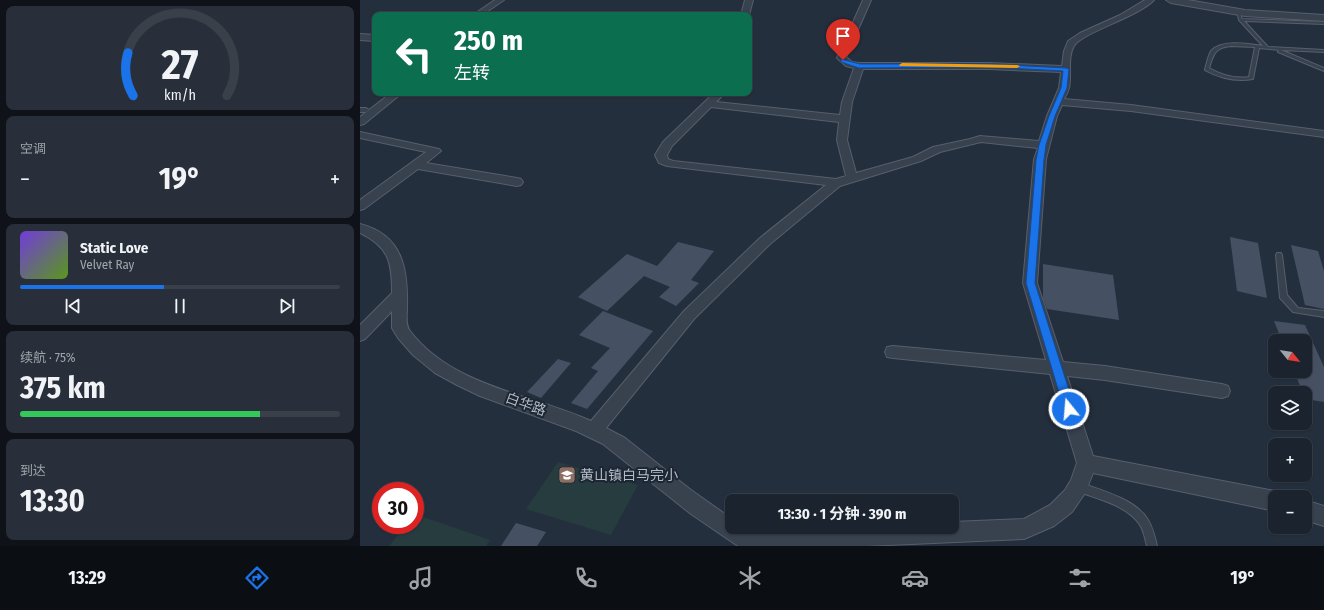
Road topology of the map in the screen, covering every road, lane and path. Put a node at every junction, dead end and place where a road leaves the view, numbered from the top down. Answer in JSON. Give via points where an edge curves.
{"nodes":[{"id":1,"x":500,"y":0,"type":"edge"},
{"id":2,"x":508,"y":0,"type":"edge"},
{"id":3,"x":749,"y":0,"type":"edge"},
{"id":4,"x":867,"y":0,"type":"edge"},
{"id":5,"x":1150,"y":0,"type":"edge"},
{"id":6,"x":1171,"y":0,"type":"edge"},
{"id":7,"x":1187,"y":0,"type":"edge"},
{"id":8,"x":482,"y":12,"type":"edge"},
{"id":9,"x":490,"y":12,"type":"edge"},
{"id":10,"x":747,"y":12,"type":"edge"},
{"id":11,"x":1324,"y":12,"type":"edge"},
{"id":12,"x":1240,"y":16,"type":"junction"},
{"id":13,"x":1324,"y":18,"type":"edge"},
{"id":14,"x":1324,"y":23,"type":"edge"},
{"id":15,"x":360,"y":37,"type":"edge"},
{"id":16,"x":372,"y":38,"type":"edge"},
{"id":17,"x":1257,"y":46,"type":"junction"},
{"id":18,"x":1268,"y":48,"type":"junction"},
{"id":19,"x":1277,"y":49,"type":"junction"},
{"id":20,"x":1324,"y":51,"type":"edge"},
{"id":21,"x":859,"y":66,"type":"junction"},
{"id":22,"x":1066,"y":69,"type":"junction"},
{"id":23,"x":1324,"y":70,"type":"edge"},
{"id":24,"x":383,"y":96,"type":"edge"},
{"id":25,"x":393,"y":96,"type":"edge"},
{"id":26,"x":717,"y":96,"type":"edge"},
{"id":27,"x":1059,"y":102,"type":"junction"},
{"id":28,"x":708,"y":104,"type":"junction"},
{"id":29,"x":362,"y":111,"type":"edge"},
{"id":30,"x":844,"y":119,"type":"junction"},
{"id":31,"x":360,"y":122,"type":"edge"},
{"id":32,"x":1324,"y":134,"type":"edge"},
{"id":33,"x":360,"y":135,"type":"edge"},
{"id":34,"x":1043,"y":145,"type":"junction"},
{"id":35,"x":416,"y":165,"type":"junction"},
{"id":36,"x":852,"y":180,"type":"junction"},
{"id":37,"x":517,"y":182,"type":"dead end"},
{"id":38,"x":836,"y":183,"type":"junction"},
{"id":39,"x":360,"y":206,"type":"edge"},
{"id":40,"x":360,"y":228,"type":"edge"},
{"id":41,"x":1278,"y":255,"type":"dead end"},
{"id":42,"x":400,"y":294,"type":"junction"},
{"id":43,"x":1324,"y":314,"type":"edge"},
{"id":44,"x":360,"y":335,"type":"edge"},
{"id":45,"x":893,"y":352,"type":"dead end"},
{"id":46,"x":1057,"y":368,"type":"junction"},
{"id":47,"x":1222,"y":391,"type":"dead end"},
{"id":48,"x":594,"y":430,"type":"junction"},
{"id":49,"x":1086,"y":463,"type":"junction"},
{"id":50,"x":1078,"y":487,"type":"junction"},
{"id":51,"x":1268,"y":500,"type":"edge"},
{"id":52,"x":1312,"y":512,"type":"edge"},
{"id":53,"x":1324,"y":516,"type":"edge"},
{"id":54,"x":748,"y":543,"type":"edge"},
{"id":55,"x":1152,"y":546,"type":"edge"}],
"edges":[{"from":1,"to":8,"type":"street"},
{"from":2,"to":9,"type":"street"},
{"from":3,"to":10,"type":"street"},
{"from":4,"to":21,"type":"street","via":[[841,58],[849,64]]},
{"from":5,"to":22,"type":"street","via":[[1123,17],[1075,40],[1068,51]]},
{"from":6,"to":12,"type":"street"},
{"from":7,"to":11,"type":"street","via":[[1244,8]]},
{"from":12,"to":13,"type":"street"},
{"from":12,"to":14,"type":"lane"},
{"from":12,"to":18,"type":"lane"},
{"from":15,"to":16,"type":"street"},
{"from":17,"to":17,"type":"lane","via":[[1218,47],[1207,69],[1224,76],[1251,78]]},
{"from":17,"to":18,"type":"lane"},
{"from":18,"to":19,"type":"lane"},
{"from":19,"to":20,"type":"lane"},
{"from":19,"to":23,"type":"lane"},
{"from":21,"to":22,"type":"street"},
{"from":21,"to":30,"type":"street","via":[[850,89]]},
{"from":22,"to":27,"type":"street"},
{"from":24,"to":29,"type":"street"},
{"from":25,"to":31,"type":"street"},
{"from":26,"to":28,"type":"street"},
{"from":27,"to":32,"type":"street","via":[[1130,108]]},
{"from":27,"to":34,"type":"street"},
{"from":28,"to":30,"type":"street"},
{"from":28,"to":38,"type":"street","via":[[667,144],[661,155],[663,161]]},
{"from":30,"to":36,"type":"street","via":[[842,140]]},
{"from":33,"to":35,"type":"street","via":[[435,151]]},
{"from":34,"to":36,"type":"street","via":[[980,139],[937,149],[917,159]]},
{"from":34,"to":46,"type":"street","via":[[1030,283]]},
{"from":35,"to":37,"type":"street"},
{"from":35,"to":39,"type":"street"},
{"from":36,"to":38,"type":"street"},
{"from":38,"to":48,"type":"street","via":[[765,241],[690,315]]},
{"from":40,"to":42,"type":"street","name":"白华路","via":[[378,238],[391,250],[399,267]]},
{"from":41,"to":43,"type":"lane","via":[[1283,296],[1296,310]]},
{"from":42,"to":44,"type":"street"},
{"from":42,"to":48,"type":"street","name":"白华路","via":[[400,328],[420,353],[434,364],[469,384]]},
{"from":45,"to":46,"type":"street"},
{"from":46,"to":47,"type":"street"},
{"from":46,"to":49,"type":"street"},
{"from":48,"to":54,"type":"street","name":"白华路","via":[[621,446],[692,503]]},
{"from":49,"to":50,"type":"street"},
{"from":49,"to":51,"type":"street"},
{"from":50,"to":54,"type":"street","via":[[1063,508],[1051,517],[1024,529]]},
{"from":50,"to":55,"type":"lane","via":[[1119,503],[1138,515],[1144,521]]},
{"from":52,"to":53,"type":"street"}]}
